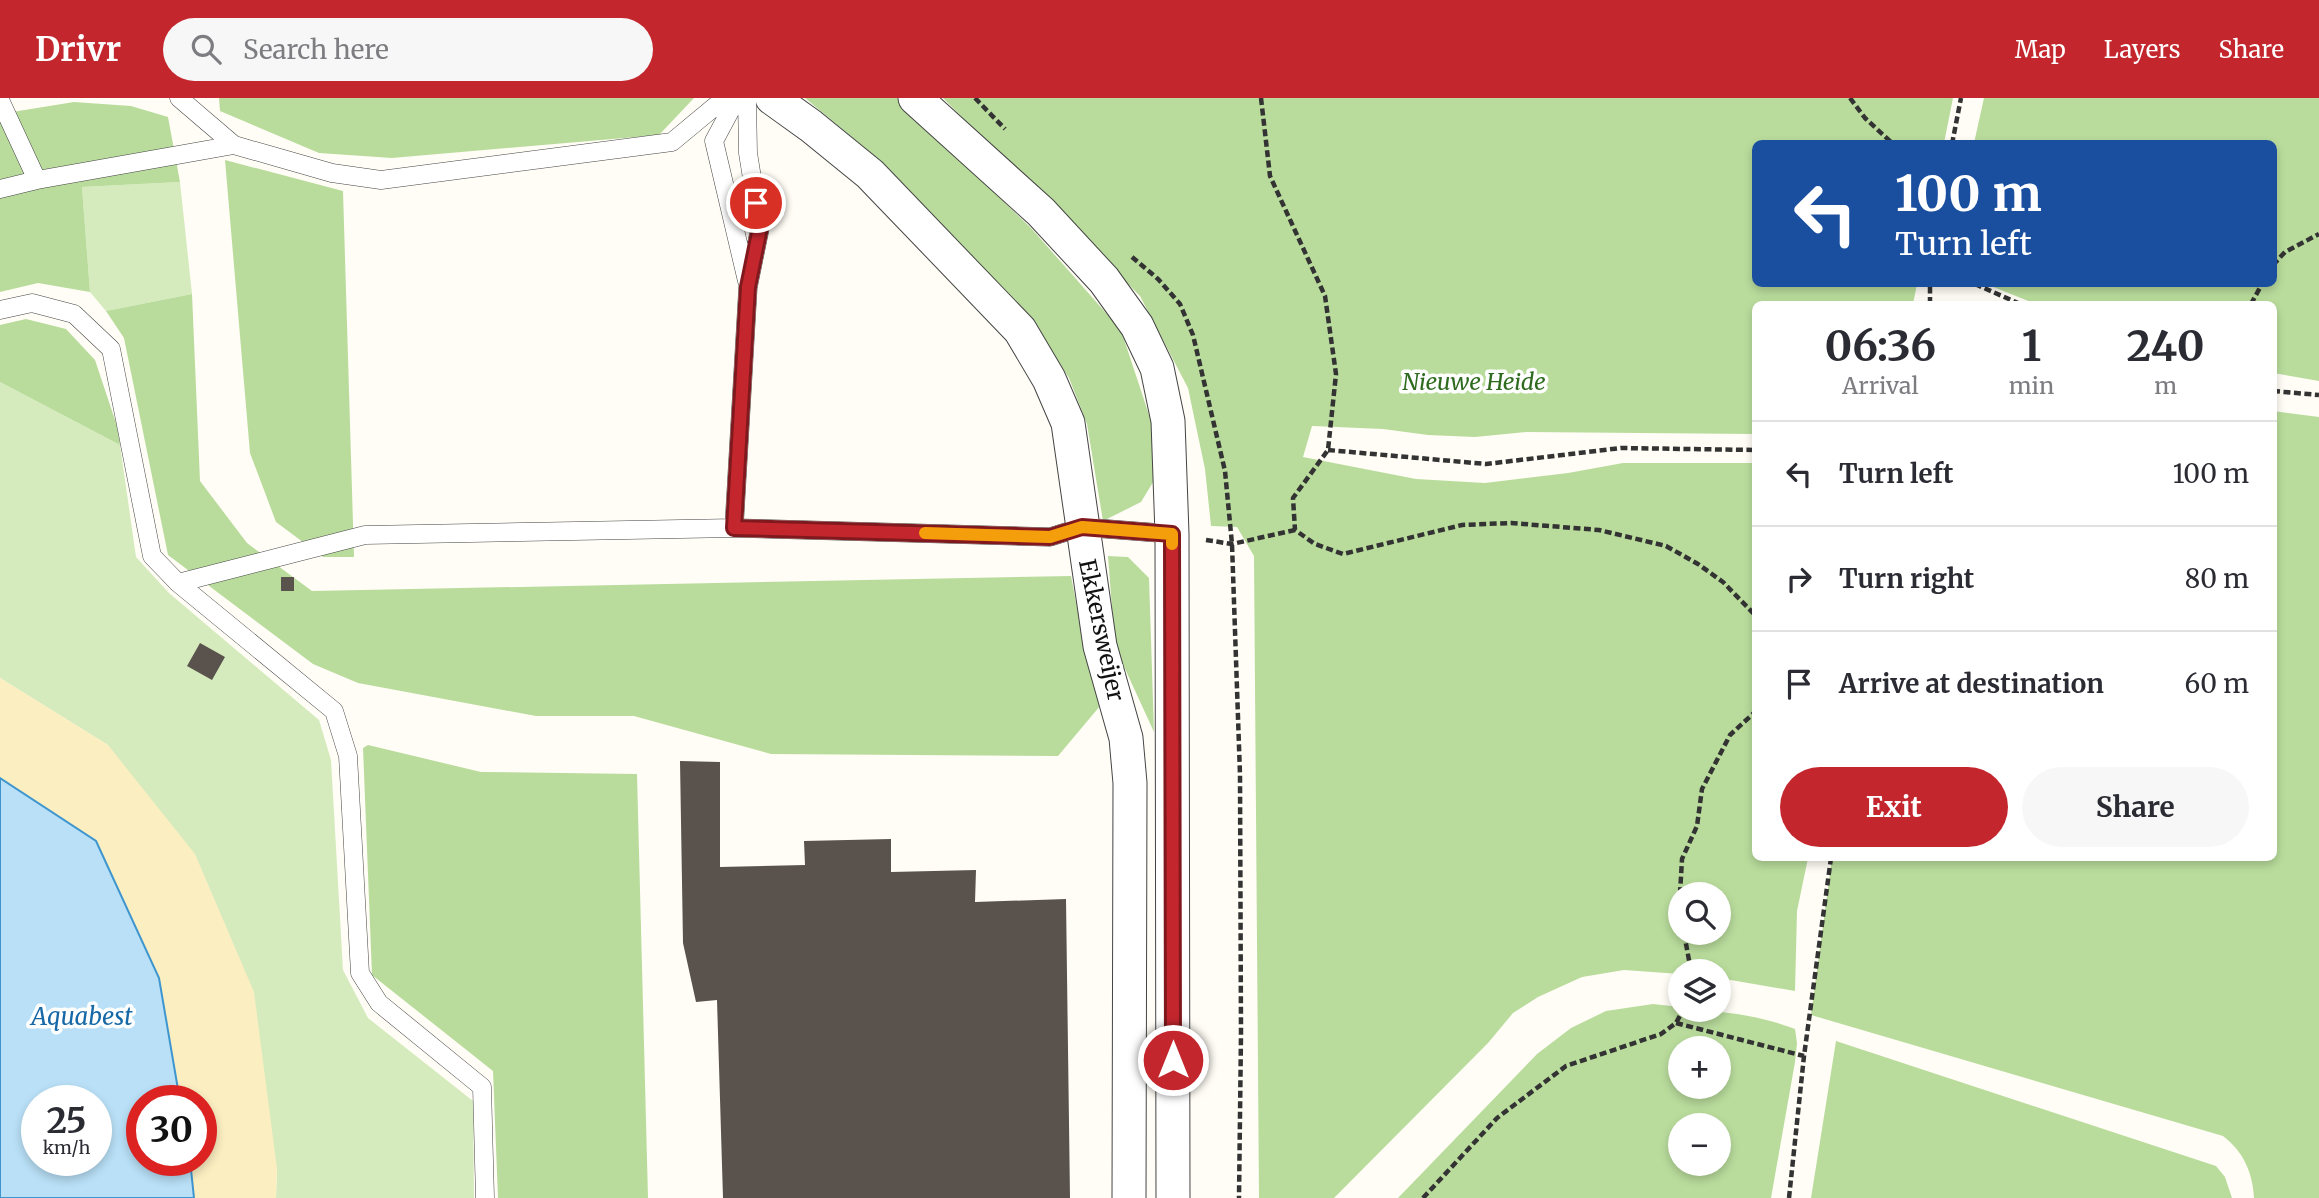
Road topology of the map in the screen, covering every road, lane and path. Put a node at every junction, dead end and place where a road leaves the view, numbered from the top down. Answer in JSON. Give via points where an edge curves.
{"nodes":[{"id":1,"x":179,"y":98,"type":"edge"},
{"id":2,"x":725,"y":98,"type":"edge"},
{"id":3,"x":737,"y":98,"type":"edge"},
{"id":4,"x":747,"y":98,"type":"edge"},
{"id":5,"x":772,"y":98,"type":"edge"},
{"id":6,"x":915,"y":98,"type":"edge"},
{"id":7,"x":1261,"y":98,"type":"edge"},
{"id":8,"x":1850,"y":98,"type":"edge"},
{"id":9,"x":1961,"y":98,"type":"edge"},
{"id":10,"x":0,"y":100,"type":"edge"},
{"id":11,"x":1889,"y":140,"type":"edge"},
{"id":12,"x":1953,"y":140,"type":"edge"},
{"id":13,"x":234,"y":145,"type":"junction"},
{"id":14,"x":37,"y":180,"type":"junction"},
{"id":15,"x":0,"y":189,"type":"edge"},
{"id":16,"x":2319,"y":234,"type":"edge"},
{"id":17,"x":2277,"y":261,"type":"edge"},
{"id":18,"x":748,"y":287,"type":"junction"},
{"id":19,"x":1982,"y":287,"type":"edge"},
{"id":20,"x":2013,"y":301,"type":"edge"},
{"id":21,"x":0,"y":310,"type":"edge"},
{"id":22,"x":2277,"y":391,"type":"edge"},
{"id":23,"x":2319,"y":394,"type":"edge"},
{"id":24,"x":1328,"y":450,"type":"junction"},
{"id":25,"x":1752,"y":450,"type":"edge"},
{"id":26,"x":1082,"y":527,"type":"junction"},
{"id":27,"x":734,"y":528,"type":"junction"},
{"id":28,"x":1295,"y":530,"type":"junction"},
{"id":29,"x":1172,"y":534,"type":"junction"},
{"id":30,"x":178,"y":583,"type":"junction"},
{"id":31,"x":1752,"y":612,"type":"edge"},
{"id":32,"x":1752,"y":715,"type":"edge"},
{"id":33,"x":1831,"y":861,"type":"edge"},
{"id":34,"x":1681,"y":882,"type":"edge"},
{"id":35,"x":1676,"y":1023,"type":"joint"},
{"id":36,"x":1804,"y":1056,"type":"junction"},
{"id":37,"x":485,"y":1198,"type":"edge"},
{"id":38,"x":1129,"y":1198,"type":"edge"},
{"id":39,"x":1173,"y":1198,"type":"edge"},
{"id":40,"x":1239,"y":1198,"type":"edge"},
{"id":41,"x":1423,"y":1198,"type":"edge"},
{"id":42,"x":1789,"y":1198,"type":"edge"}],
"edges":[{"from":1,"to":13,"type":"lane"},
{"from":2,"to":13,"type":"lane","via":[[671,142],[381,180],[332,173]]},
{"from":3,"to":18,"type":"lane","via":[[714,141]]},
{"from":4,"to":18,"type":"lane","via":[[748,153],[760,228]]},
{"from":5,"to":26,"type":"street","name":"Ekkersweijer","via":[[870,174],[1020,330],[1068,423]]},
{"from":6,"to":29,"type":"street","via":[[1041,212],[1104,280],[1137,326],[1157,368],[1168,421]]},
{"from":7,"to":24,"type":"path","via":[[1270,176],[1325,296],[1336,374]]},
{"from":8,"to":11,"type":"path"},
{"from":9,"to":12,"type":"path"},
{"from":10,"to":14,"type":"lane"},
{"from":13,"to":14,"type":"lane"},
{"from":14,"to":15,"type":"lane"},
{"from":16,"to":17,"type":"path"},
{"from":18,"to":27,"type":"lane"},
{"from":19,"to":20,"type":"path"},
{"from":21,"to":30,"type":"lane","via":[[32,303],[74,314],[111,349],[152,556]]},
{"from":22,"to":23,"type":"path"},
{"from":24,"to":25,"type":"path","via":[[1486,464],[1621,449]]},
{"from":24,"to":28,"type":"path","via":[[1293,498]]},
{"from":26,"to":27,"type":"lane","via":[[1050,537]]},
{"from":26,"to":29,"type":"lane"},
{"from":26,"to":38,"type":"street","name":"Ekkersweijer","via":[[1100,646],[1126,738],[1130,783]]},
{"from":27,"to":30,"type":"lane","via":[[365,535]]},
{"from":28,"to":31,"type":"path","via":[[1315,544],[1343,554],[1462,525],[1511,523],[1599,530],[1666,546],[1723,582]]},
{"from":28,"to":40,"type":"path","via":[[1233,544],[1240,775]]},
{"from":29,"to":39,"type":"street"},
{"from":30,"to":37,"type":"lane","via":[[334,711],[348,756],[360,973],[379,1003],[482,1087]]},
{"from":32,"to":34,"type":"path","via":[[1730,734],[1702,789],[1698,825],[1682,859]]},
{"from":33,"to":36,"type":"path"},
{"from":35,"to":36,"type":"path"},
{"from":35,"to":41,"type":"path","via":[[1661,1034],[1566,1066],[1497,1118]]},
{"from":36,"to":42,"type":"path"}]}
